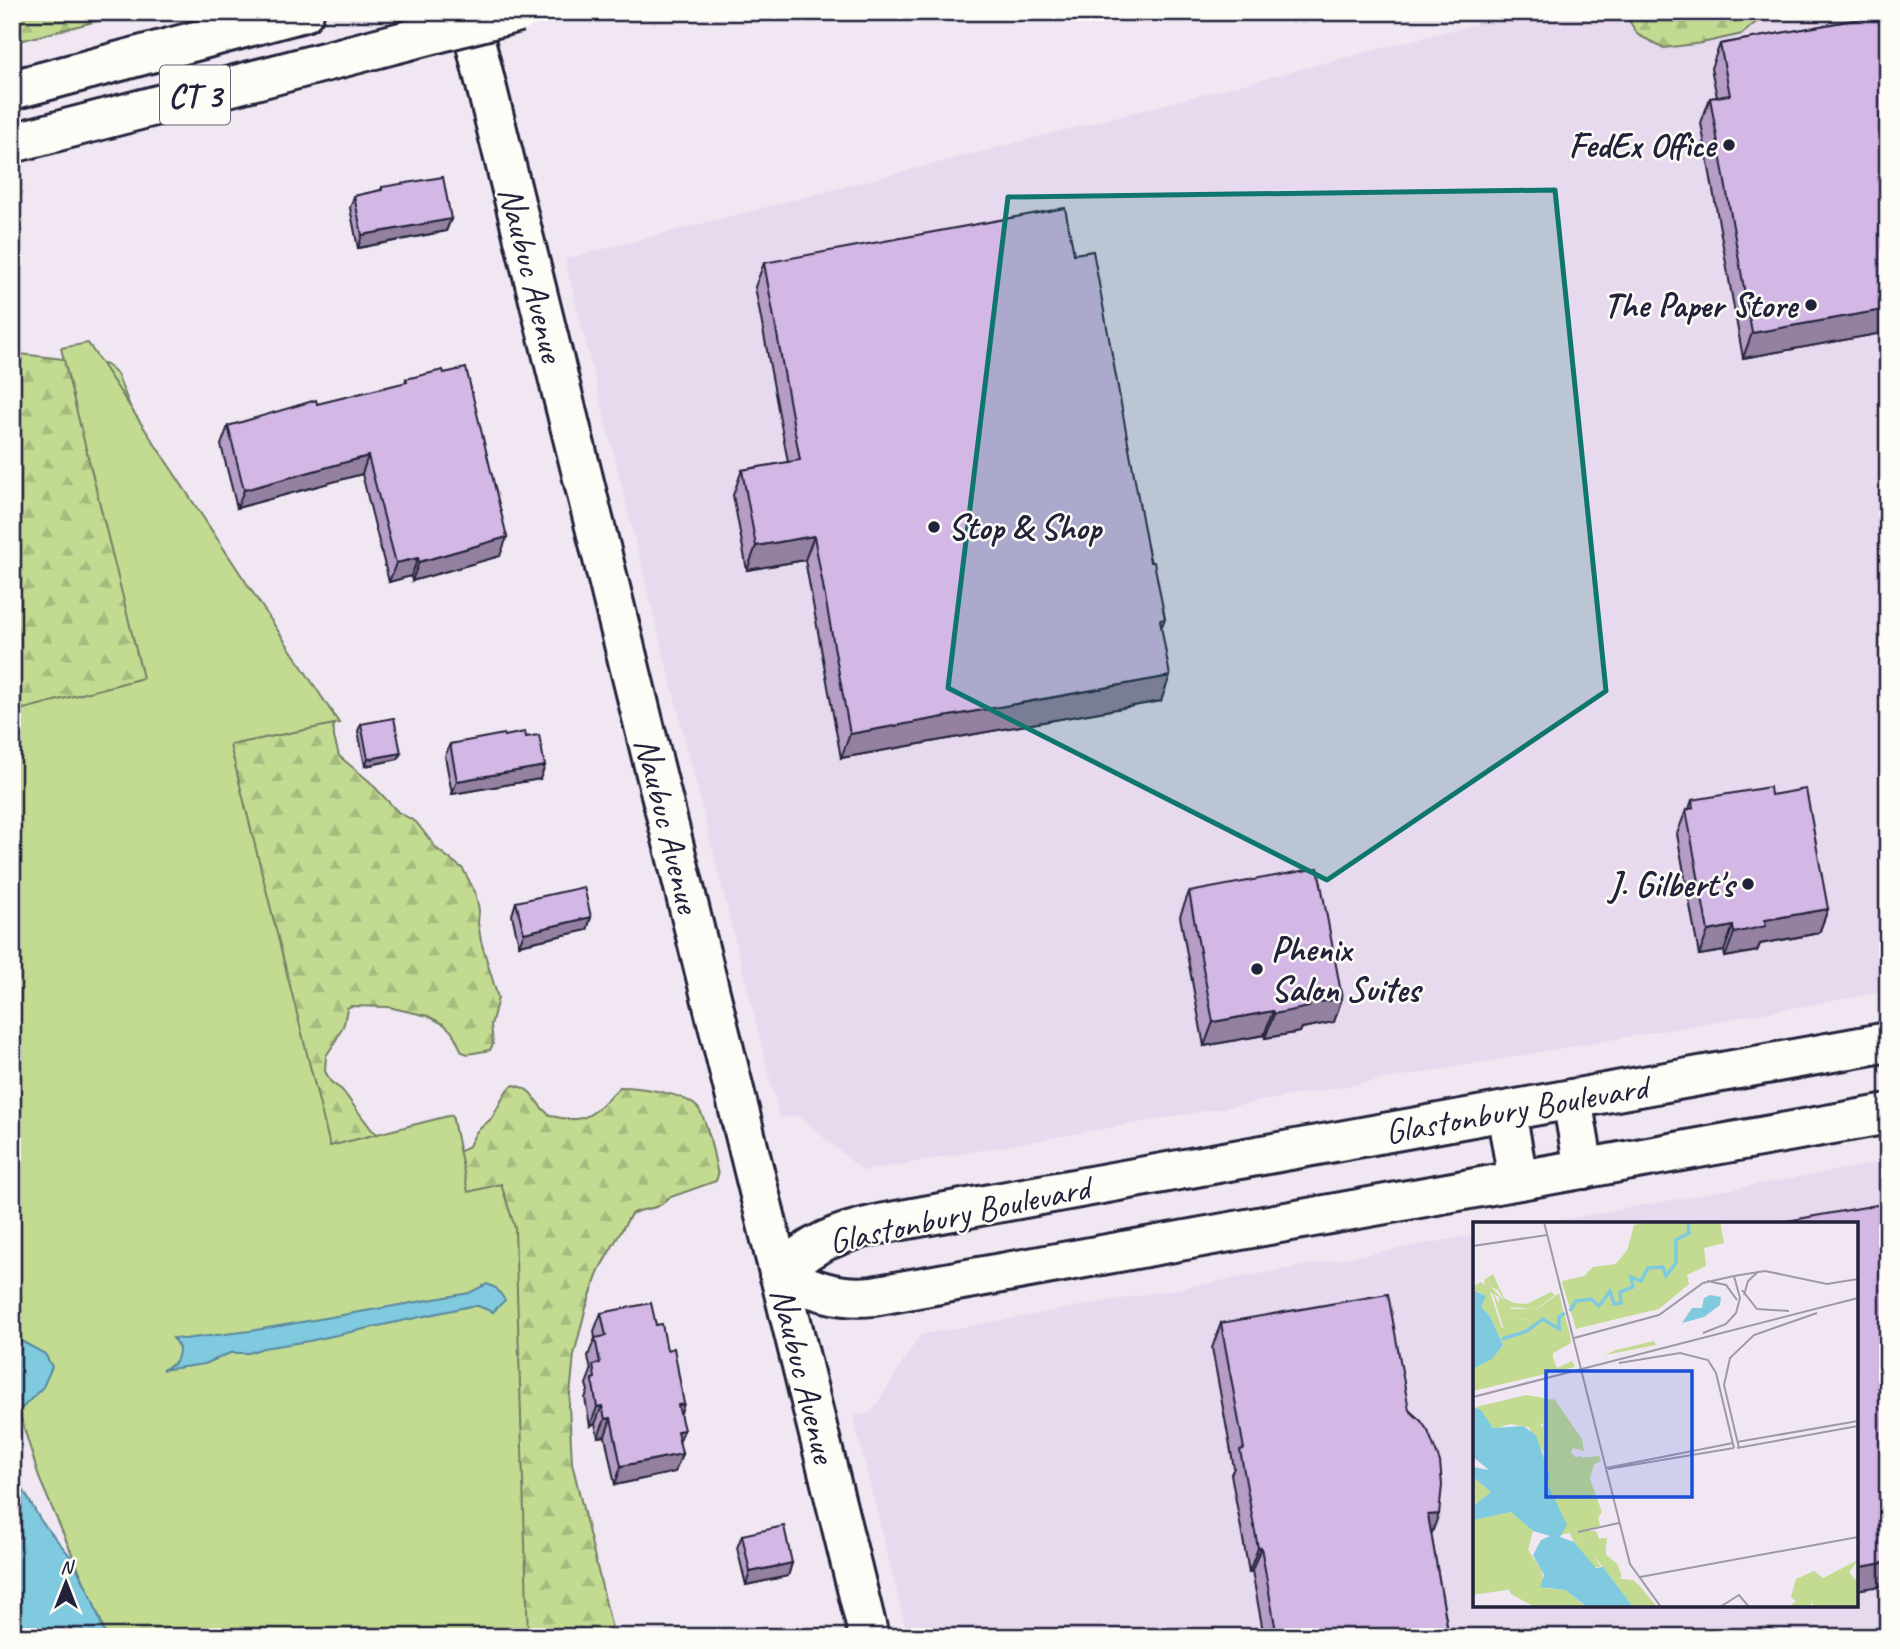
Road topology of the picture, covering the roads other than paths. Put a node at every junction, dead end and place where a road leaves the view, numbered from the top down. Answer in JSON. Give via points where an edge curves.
{"nodes":[{"id":1,"x":304,"y":12,"type":"edge"},
{"id":2,"x":468,"y":12,"type":"edge"},
{"id":3,"x":519,"y":12,"type":"edge"},
{"id":4,"x":12,"y":90,"type":"edge"},
{"id":5,"x":12,"y":143,"type":"edge"},
{"id":6,"x":1888,"y":1042,"type":"edge"},
{"id":7,"x":1572,"y":1099,"type":"junction"},
{"id":8,"x":1506,"y":1111,"type":"junction"},
{"id":9,"x":1888,"y":1114,"type":"edge"},
{"id":10,"x":1584,"y":1169,"type":"junction"},
{"id":11,"x":1518,"y":1180,"type":"junction"},
{"id":12,"x":779,"y":1273,"type":"junction"},
{"id":13,"x":869,"y":1637,"type":"edge"}],
"edges":[{"from":1,"to":4,"type":"main road","number":"CT 3"},
{"from":2,"to":12,"type":"main road","name":"Naubuc Avenue"},
{"from":3,"to":5,"type":"main road","number":"CT 3","bridge":true},
{"from":6,"to":7,"type":"main road","name":"Glastonbury Boulevard"},
{"from":7,"to":8,"type":"main road","name":"Glastonbury Boulevard"},
{"from":7,"to":10,"type":"main road"},
{"from":8,"to":11,"type":"main road"},
{"from":8,"to":12,"type":"main road","name":"Glastonbury Boulevard","via":[[859,1228],[817,1243]]},
{"from":9,"to":10,"type":"main road","name":"Glastonbury Boulevard"},
{"from":10,"to":11,"type":"main road","name":"Glastonbury Boulevard"},
{"from":11,"to":12,"type":"main road","name":"Glastonbury Boulevard","via":[[873,1296],[826,1294]]},
{"from":12,"to":13,"type":"main road","name":"Naubuc Avenue"}]}
